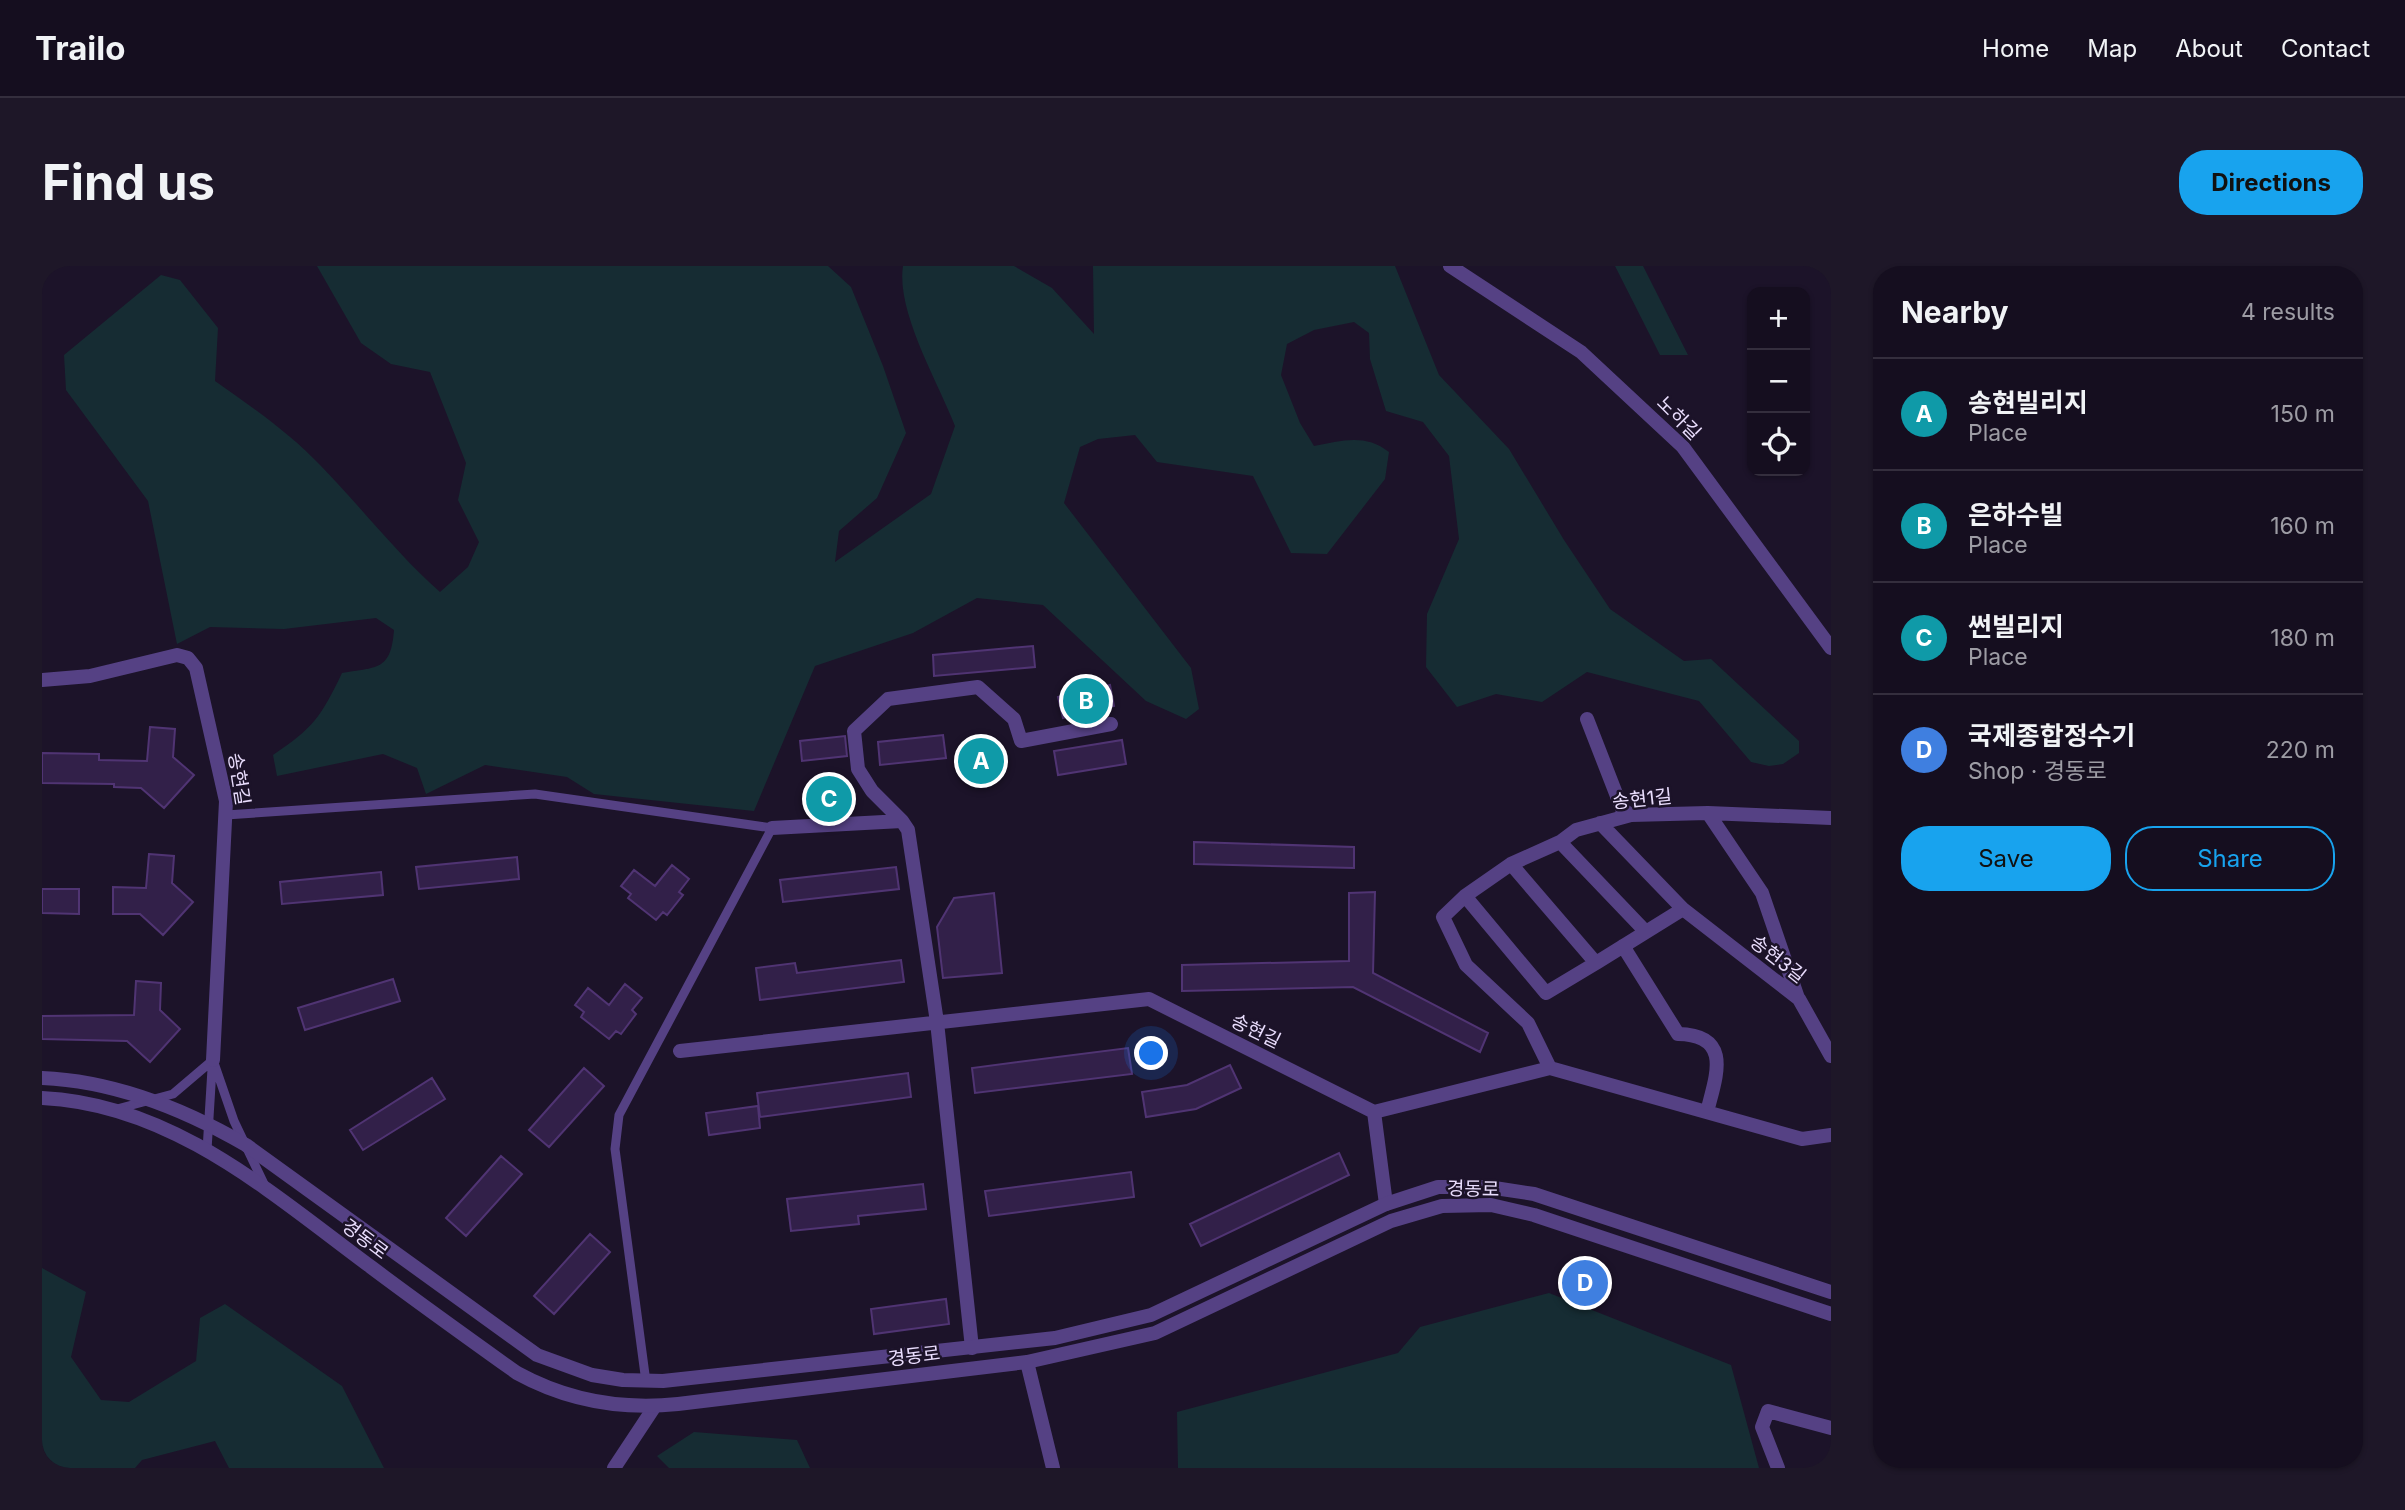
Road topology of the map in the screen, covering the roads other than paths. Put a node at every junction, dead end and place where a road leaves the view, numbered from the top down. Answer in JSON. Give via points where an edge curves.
{"nodes":[{"id":1,"x":1450,"y":266,"type":"edge"},
{"id":2,"x":1831,"y":648,"type":"edge"},
{"id":3,"x":42,"y":680,"type":"edge"},
{"id":4,"x":1587,"y":719,"type":"dead end"},
{"id":5,"x":1111,"y":724,"type":"dead end"},
{"id":6,"x":1708,"y":813,"type":"junction"},
{"id":7,"x":226,"y":815,"type":"junction"},
{"id":8,"x":1631,"y":815,"type":"junction"},
{"id":9,"x":1831,"y":818,"type":"edge"},
{"id":10,"x":902,"y":821,"type":"junction"},
{"id":11,"x":1600,"y":823,"type":"junction"},
{"id":12,"x":772,"y":828,"type":"junction"},
{"id":13,"x":1560,"y":842,"type":"junction"},
{"id":14,"x":1511,"y":864,"type":"junction"},
{"id":15,"x":1465,"y":896,"type":"junction"},
{"id":16,"x":1682,"y":909,"type":"junction"},
{"id":17,"x":1646,"y":932,"type":"junction"},
{"id":18,"x":1623,"y":946,"type":"junction"},
{"id":19,"x":1596,"y":963,"type":"junction"},
{"id":20,"x":1799,"y":999,"type":"junction"},
{"id":21,"x":937,"y":1022,"type":"junction"},
{"id":22,"x":680,"y":1051,"type":"dead end"},
{"id":23,"x":1831,"y":1056,"type":"edge"},
{"id":24,"x":213,"y":1060,"type":"junction"},
{"id":25,"x":1550,"y":1068,"type":"junction"},
{"id":26,"x":42,"y":1078,"type":"edge"},
{"id":27,"x":42,"y":1098,"type":"edge"},
{"id":28,"x":153,"y":1100,"type":"junction"},
{"id":29,"x":115,"y":1110,"type":"junction"},
{"id":30,"x":1374,"y":1112,"type":"junction"},
{"id":31,"x":1707,"y":1112,"type":"junction"},
{"id":32,"x":209,"y":1123,"type":"junction"},
{"id":33,"x":1831,"y":1135,"type":"edge"},
{"id":34,"x":246,"y":1145,"type":"junction"},
{"id":35,"x":207,"y":1150,"type":"junction"},
{"id":36,"x":265,"y":1188,"type":"junction"},
{"id":37,"x":1386,"y":1204,"type":"junction"},
{"id":38,"x":1831,"y":1292,"type":"edge"},
{"id":39,"x":1831,"y":1314,"type":"edge"},
{"id":40,"x":972,"y":1348,"type":"junction"},
{"id":41,"x":1027,"y":1362,"type":"junction"},
{"id":42,"x":646,"y":1382,"type":"junction"},
{"id":43,"x":655,"y":1406,"type":"junction"},
{"id":44,"x":1831,"y":1428,"type":"edge"},
{"id":45,"x":614,"y":1468,"type":"edge"},
{"id":46,"x":1053,"y":1468,"type":"edge"},
{"id":47,"x":1778,"y":1468,"type":"edge"}],
"edges":[{"from":1,"to":2,"type":"street","name":"노하길","via":[[1581,352],[1683,447]]},
{"from":3,"to":7,"type":"street","name":"송현길","via":[[90,677],[169,656],[188,657],[196,668]]},
{"from":4,"to":8,"type":"street","via":[[1622,809]]},
{"from":5,"to":10,"type":"street","via":[[1021,741],[1014,719],[978,687],[888,699],[854,730],[858,769],[872,791]]},
{"from":6,"to":8,"type":"street","name":"송현1길"},
{"from":6,"to":9,"type":"street","name":"송현1길"},
{"from":6,"to":20,"type":"street","via":[[1762,893]]},
{"from":7,"to":12,"type":"lane","via":[[535,794]]},
{"from":7,"to":24,"type":"street","name":"송현길"},
{"from":8,"to":11,"type":"street","name":"송현1길"},
{"from":10,"to":12,"type":"street"},
{"from":10,"to":21,"type":"street","via":[[908,830]]},
{"from":11,"to":13,"type":"street","name":"송현1길","via":[[1576,830]]},
{"from":11,"to":16,"type":"street","name":"송현3길"},
{"from":12,"to":42,"type":"lane","via":[[620,1115],[615,1149]]},
{"from":13,"to":14,"type":"street","name":"송현1길"},
{"from":13,"to":17,"type":"street"},
{"from":14,"to":15,"type":"street","name":"송현1길"},
{"from":14,"to":19,"type":"street"},
{"from":15,"to":19,"type":"street","via":[[1546,993]]},
{"from":15,"to":25,"type":"street","name":"송현1길","via":[[1443,917],[1466,965],[1528,1023]]},
{"from":16,"to":17,"type":"street"},
{"from":16,"to":20,"type":"street","name":"송현3길"},
{"from":17,"to":18,"type":"street"},
{"from":18,"to":19,"type":"street"},
{"from":18,"to":31,"type":"street","via":[[1678,1034],[1696,1034],[1715,1050],[1719,1067]]},
{"from":20,"to":23,"type":"street","name":"송현3길"},
{"from":21,"to":22,"type":"street","name":"송현길"},
{"from":21,"to":30,"type":"street","name":"송현길","via":[[1149,999]]},
{"from":21,"to":40,"type":"street"},
{"from":24,"to":28,"type":"lane","via":[[173,1094]]},
{"from":24,"to":32,"type":"lane"},
{"from":24,"to":34,"type":"lane"},
{"from":25,"to":30,"type":"street"},
{"from":25,"to":31,"type":"street"},
{"from":26,"to":28,"type":"street","name":"경동로"},
{"from":27,"to":29,"type":"street","name":"경동로"},
{"from":28,"to":29,"type":"lane"},
{"from":28,"to":32,"type":"street","name":"경동로"},
{"from":29,"to":35,"type":"street","name":"경동로"},
{"from":30,"to":37,"type":"street"},
{"from":31,"to":33,"type":"street","via":[[1801,1139]]},
{"from":32,"to":34,"type":"street","name":"경동로"},
{"from":32,"to":35,"type":"lane"},
{"from":34,"to":36,"type":"lane"},
{"from":34,"to":42,"type":"street","name":"경동로","via":[[527,1349],[592,1375]]},
{"from":35,"to":36,"type":"street","name":"경동로"},
{"from":36,"to":43,"type":"street","name":"경동로","via":[[536,1383],[580,1399]]},
{"from":37,"to":38,"type":"street","name":"경동로","via":[[1438,1187],[1488,1187],[1534,1194]]},
{"from":37,"to":40,"type":"street","name":"경동로","via":[[1151,1315],[1055,1338]]},
{"from":39,"to":41,"type":"street","name":"경동로","via":[[1534,1215],[1491,1205],[1442,1206],[1391,1221],[1155,1333]]},
{"from":40,"to":42,"type":"street","name":"경동로"},
{"from":41,"to":43,"type":"street","name":"경동로"},
{"from":41,"to":46,"type":"street"},
{"from":43,"to":45,"type":"street"},
{"from":44,"to":47,"type":"street","via":[[1768,1410],[1762,1427]]}]}
